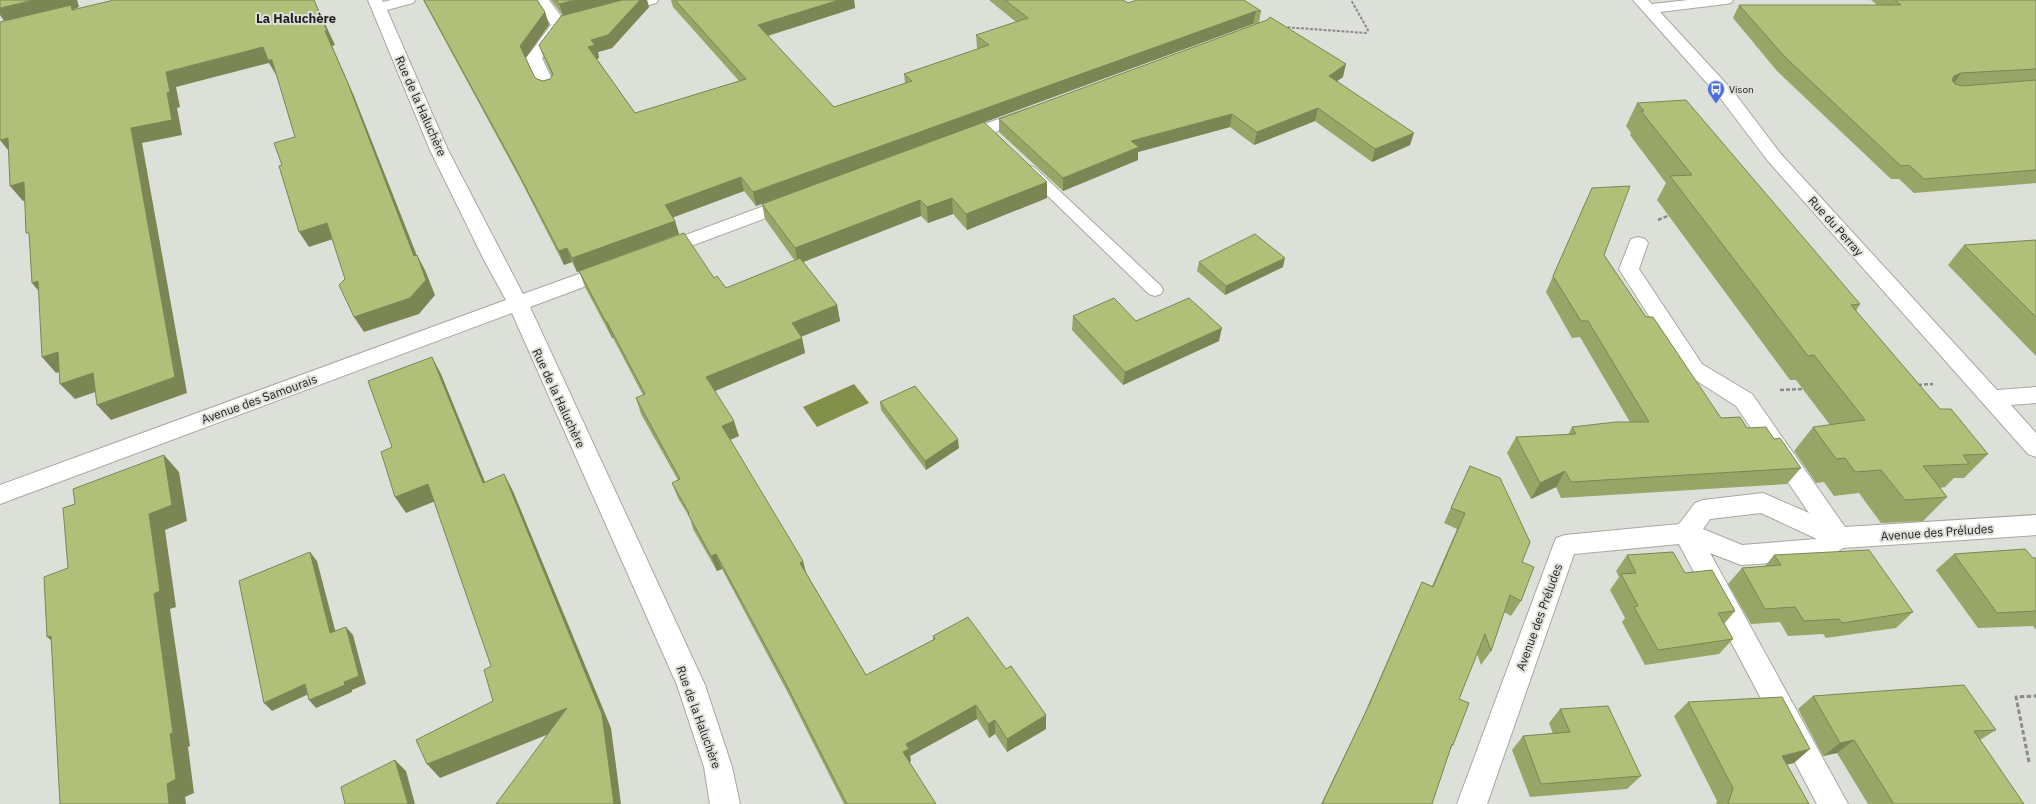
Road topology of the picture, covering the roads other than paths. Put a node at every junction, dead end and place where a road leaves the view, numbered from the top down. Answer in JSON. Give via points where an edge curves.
{"nodes":[{"id":1,"x":408,"y":0,"type":"edge"},
{"id":2,"x":542,"y":0,"type":"edge"},
{"id":3,"x":651,"y":0,"type":"edge"},
{"id":4,"x":1726,"y":0,"type":"edge"},
{"id":5,"x":376,"y":4,"type":"edge"},
{"id":6,"x":1645,"y":5,"type":"edge"},
{"id":7,"x":559,"y":25,"type":"junction"},
{"id":8,"x":548,"y":88,"type":"edge"},
{"id":9,"x":1045,"y":107,"type":"edge"},
{"id":10,"x":949,"y":143,"type":"edge"},
{"id":11,"x":1018,"y":159,"type":"edge"},
{"id":12,"x":808,"y":196,"type":"edge"},
{"id":13,"x":1638,"y":243,"type":"road end"},
{"id":14,"x":644,"y":257,"type":"edge"},
{"id":15,"x":622,"y":265,"type":"edge"},
{"id":16,"x":1155,"y":290,"type":"dead end"},
{"id":17,"x":518,"y":303,"type":"junction"},
{"id":18,"x":2036,"y":395,"type":"edge"},
{"id":19,"x":1992,"y":399,"type":"junction"},
{"id":20,"x":2036,"y":448,"type":"edge"},
{"id":21,"x":0,"y":495,"type":"edge"},
{"id":22,"x":2036,"y":525,"type":"edge"},
{"id":23,"x":1686,"y":533,"type":"junction"},
{"id":24,"x":1838,"y":538,"type":"junction"},
{"id":25,"x":725,"y":804,"type":"edge"},
{"id":26,"x":1472,"y":804,"type":"edge"},
{"id":27,"x":1833,"y":804,"type":"edge"}],
"edges":[{"from":1,"to":5,"type":"street"},
{"from":2,"to":7,"type":"street"},
{"from":3,"to":7,"type":"street"},
{"from":4,"to":6,"type":"street"},
{"from":5,"to":17,"type":"street","name":"Rue de la Haluchère","via":[[439,150]]},
{"from":6,"to":19,"type":"street","name":"Rue du Perray","via":[[1727,95],[1774,157]]},
{"from":7,"to":8,"type":"street","via":[[534,58]]},
{"from":9,"to":10,"type":"street","via":[[992,134]]},
{"from":11,"to":16,"type":"lane"},
{"from":12,"to":14,"type":"street"},
{"from":13,"to":24,"type":"street","via":[[1629,269],[1694,369],[1744,400]]},
{"from":15,"to":17,"type":"street","name":"Avenue des Samourais"},
{"from":17,"to":21,"type":"street","name":"Avenue des Samourais"},
{"from":17,"to":25,"type":"street","name":"Rue de la Haluchère","via":[[691,685],[718,767]]},
{"from":18,"to":19,"type":"street"},
{"from":19,"to":20,"type":"street","name":"Rue du Perray"},
{"from":22,"to":24,"type":"street","name":"Avenue des Préludes"},
{"from":23,"to":24,"type":"street","name":"Avenue des Préludes","via":[[1741,555],[1820,550]]},
{"from":23,"to":24,"type":"street","name":"Avenue des Préludes","via":[[1703,510],[1764,503]]},
{"from":23,"to":26,"type":"street","name":"Avenue des Préludes","via":[[1565,545]]},
{"from":23,"to":27,"type":"street"}]}
